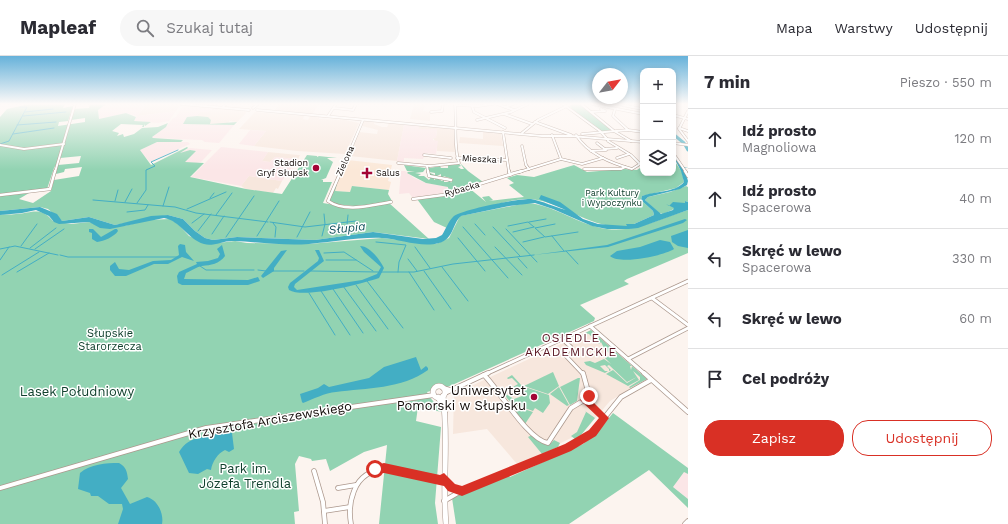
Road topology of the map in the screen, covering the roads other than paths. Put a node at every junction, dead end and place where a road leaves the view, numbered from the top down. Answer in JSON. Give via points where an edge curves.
{"nodes":[{"id":1,"x":69,"y":126,"type":"edge"},
{"id":2,"x":360,"y":126,"type":"edge"},
{"id":3,"x":432,"y":126,"type":"edge"},
{"id":4,"x":501,"y":126,"type":"edge"},
{"id":5,"x":530,"y":126,"type":"edge"},
{"id":6,"x":546,"y":126,"type":"edge"},
{"id":7,"x":593,"y":126,"type":"edge"},
{"id":8,"x":607,"y":126,"type":"edge"},
{"id":9,"x":624,"y":126,"type":"edge"},
{"id":10,"x":457,"y":128,"type":"junction"},
{"id":11,"x":506,"y":128,"type":"dead end"},
{"id":12,"x":679,"y":128,"type":"joint"},
{"id":13,"x":628,"y":130,"type":"junction"},
{"id":14,"x":688,"y":130,"type":"edge"},
{"id":15,"x":503,"y":132,"type":"junction"},
{"id":16,"x":601,"y":132,"type":"junction"},
{"id":17,"x":614,"y":132,"type":"junction"},
{"id":18,"x":640,"y":132,"type":"edge"},
{"id":19,"x":522,"y":134,"type":"junction"},
{"id":20,"x":582,"y":134,"type":"dead end"},
{"id":21,"x":571,"y":135,"type":"junction"},
{"id":22,"x":553,"y":136,"type":"junction"},
{"id":23,"x":576,"y":136,"type":"junction"},
{"id":24,"x":604,"y":136,"type":"junction"},
{"id":25,"x":600,"y":138,"type":"junction"},
{"id":26,"x":607,"y":140,"type":"junction"},
{"id":27,"x":624,"y":140,"type":"junction"},
{"id":28,"x":688,"y":141,"type":"edge"},
{"id":29,"x":640,"y":142,"type":"edge"},
{"id":30,"x":640,"y":142,"type":"edge"},
{"id":31,"x":597,"y":143,"type":"dead end"},
{"id":32,"x":676,"y":143,"type":"edge"},
{"id":33,"x":64,"y":144,"type":"junction"},
{"id":34,"x":0,"y":146,"type":"edge"},
{"id":35,"x":522,"y":146,"type":"dead end"},
{"id":36,"x":688,"y":146,"type":"edge"},
{"id":37,"x":617,"y":148,"type":"junction"},
{"id":38,"x":605,"y":149,"type":"junction"},
{"id":39,"x":591,"y":151,"type":"junction"},
{"id":40,"x":629,"y":154,"type":"junction"},
{"id":41,"x":424,"y":155,"type":"dead end"},
{"id":42,"x":676,"y":157,"type":"edge"},
{"id":43,"x":451,"y":158,"type":"dead end"},
{"id":44,"x":457,"y":158,"type":"junction"},
{"id":45,"x":603,"y":158,"type":"junction"},
{"id":46,"x":616,"y":158,"type":"dead end"},
{"id":47,"x":561,"y":159,"type":"junction"},
{"id":48,"x":506,"y":160,"type":"junction"},
{"id":49,"x":398,"y":163,"type":"dead end"},
{"id":50,"x":427,"y":166,"type":"junction"},
{"id":51,"x":625,"y":167,"type":"junction"},
{"id":52,"x":529,"y":169,"type":"junction"},
{"id":53,"x":584,"y":169,"type":"dead end"},
{"id":54,"x":510,"y":174,"type":"junction"},
{"id":55,"x":688,"y":176,"type":"edge"},
{"id":56,"x":451,"y":180,"type":"dead end"},
{"id":57,"x":0,"y":195,"type":"edge"},
{"id":58,"x":413,"y":199,"type":"dead end"},
{"id":59,"x":391,"y":202,"type":"dead end"},
{"id":60,"x":688,"y":281,"type":"edge"},
{"id":61,"x":652,"y":298,"type":"junction"},
{"id":62,"x":590,"y":326,"type":"junction"},
{"id":63,"x":688,"y":326,"type":"edge"},
{"id":64,"x":562,"y":339,"type":"junction"},
{"id":65,"x":628,"y":359,"type":"junction"},
{"id":66,"x":484,"y":375,"type":"junction"},
{"id":67,"x":651,"y":380,"type":"junction"},
{"id":68,"x":443,"y":388,"type":"junction"},
{"id":69,"x":450,"y":390,"type":"junction"},
{"id":70,"x":439,"y":395,"type":"junction"},
{"id":71,"x":585,"y":400,"type":"junction"},
{"id":72,"x":688,"y":412,"type":"edge"},
{"id":73,"x":605,"y":418,"type":"junction"},
{"id":74,"x":314,"y":471,"type":"dead end"},
{"id":75,"x":444,"y":480,"type":"junction"},
{"id":76,"x":356,"y":486,"type":"junction"},
{"id":77,"x":0,"y":488,"type":"edge"},
{"id":78,"x":338,"y":488,"type":"dead end"},
{"id":79,"x":462,"y":491,"type":"junction"},
{"id":80,"x":444,"y":501,"type":"junction"},
{"id":81,"x":350,"y":507,"type":"junction"},
{"id":82,"x":324,"y":510,"type":"junction"},
{"id":83,"x":688,"y":521,"type":"edge"},
{"id":84,"x":325,"y":524,"type":"edge"},
{"id":85,"x":351,"y":524,"type":"edge"},
{"id":86,"x":446,"y":524,"type":"edge"},
{"id":87,"x":685,"y":524,"type":"edge"}],
"edges":[{"from":1,"to":33,"type":"street"},
{"from":2,"to":59,"type":"street","name":"Zielona","via":[[328,202],[351,207]]},
{"from":3,"to":10,"type":"main road"},
{"from":4,"to":11,"type":"street"},
{"from":5,"to":19,"type":"main road"},
{"from":6,"to":21,"type":"street"},
{"from":7,"to":16,"type":"street"},
{"from":8,"to":17,"type":"street"},
{"from":9,"to":13,"type":"street"},
{"from":10,"to":15,"type":"main road"},
{"from":10,"to":44,"type":"street"},
{"from":12,"to":14,"type":"street"},
{"from":12,"to":28,"type":"street"},
{"from":13,"to":17,"type":"street"},
{"from":13,"to":18,"type":"street"},
{"from":15,"to":19,"type":"main road"},
{"from":15,"to":48,"type":"street"},
{"from":16,"to":17,"type":"street"},
{"from":16,"to":20,"type":"street"},
{"from":16,"to":24,"type":"street"},
{"from":17,"to":27,"type":"street"},
{"from":19,"to":22,"type":"main road"},
{"from":21,"to":22,"type":"main road"},
{"from":21,"to":23,"type":"main road"},
{"from":22,"to":23,"type":"main road"},
{"from":22,"to":47,"type":"street"},
{"from":23,"to":25,"type":"main road"},
{"from":23,"to":26,"type":"main road"},
{"from":23,"to":39,"type":"street"},
{"from":24,"to":25,"type":"street"},
{"from":24,"to":26,"type":"street"},
{"from":25,"to":26,"type":"main road"},
{"from":26,"to":27,"type":"main road"},
{"from":26,"to":37,"type":"street"},
{"from":27,"to":29,"type":"main road"},
{"from":27,"to":30,"type":"main road"},
{"from":31,"to":38,"type":"street"},
{"from":32,"to":36,"type":"main road"},
{"from":33,"to":34,"type":"street","via":[[24,149]]},
{"from":33,"to":57,"type":"street","via":[[49,190]]},
{"from":35,"to":52,"type":"street"},
{"from":37,"to":38,"type":"street"},
{"from":37,"to":40,"type":"street"},
{"from":38,"to":39,"type":"street"},
{"from":39,"to":45,"type":"street"},
{"from":40,"to":46,"type":"street"},
{"from":40,"to":51,"type":"street","via":[[641,163],[632,169]]},
{"from":41,"to":43,"type":"street"},
{"from":42,"to":55,"type":"street"},
{"from":44,"to":48,"type":"street","name":"Mieszka I"},
{"from":44,"to":50,"type":"street","via":[[458,164]]},
{"from":45,"to":47,"type":"street","via":[[590,164],[570,163]]},
{"from":45,"to":51,"type":"street"},
{"from":47,"to":52,"type":"street","name":"Rybacka"},
{"from":48,"to":54,"type":"street"},
{"from":49,"to":50,"type":"street"},
{"from":50,"to":56,"type":"street","via":[[429,176]]},
{"from":51,"to":53,"type":"street"},
{"from":52,"to":54,"type":"street","name":"Rybacka"},
{"from":54,"to":58,"type":"street","name":"Rybacka","via":[[449,193]]},
{"from":60,"to":61,"type":"street"},
{"from":61,"to":62,"type":"street"},
{"from":61,"to":63,"type":"street"},
{"from":62,"to":64,"type":"street"},
{"from":62,"to":65,"type":"street"},
{"from":63,"to":65,"type":"street"},
{"from":64,"to":66,"type":"street"},
{"from":64,"to":71,"type":"street","via":[[571,347],[565,355],[584,375],[589,395]]},
{"from":65,"to":67,"type":"street"},
{"from":66,"to":69,"type":"street"},
{"from":66,"to":71,"type":"street","via":[[533,435],[546,443],[550,441],[571,408]]},
{"from":67,"to":72,"type":"street"},
{"from":67,"to":73,"type":"street","via":[[621,398]]},
{"from":68,"to":69,"type":"street"},
{"from":68,"to":70,"type":"main road"},
{"from":68,"to":70,"type":"main road","via":[[435,387]]},
{"from":69,"to":70,"type":"street"},
{"from":70,"to":75,"type":"main road","via":[[445,412]]},
{"from":70,"to":77,"type":"street","name":"Krzysztofa Arciszewskiego","via":[[200,430]]},
{"from":71,"to":73,"type":"street"},
{"from":73,"to":79,"type":"street","via":[[592,433],[571,446]]},
{"from":74,"to":82,"type":"street"},
{"from":75,"to":76,"type":"street","via":[[384,468],[369,471],[362,476]]},
{"from":75,"to":79,"type":"street"},
{"from":75,"to":80,"type":"main road"},
{"from":76,"to":78,"type":"street"},
{"from":76,"to":81,"type":"street"},
{"from":79,"to":80,"type":"street"},
{"from":80,"to":86,"type":"main road"},
{"from":81,"to":82,"type":"street"},
{"from":81,"to":85,"type":"street"},
{"from":82,"to":84,"type":"street"},
{"from":83,"to":87,"type":"street"}]}
